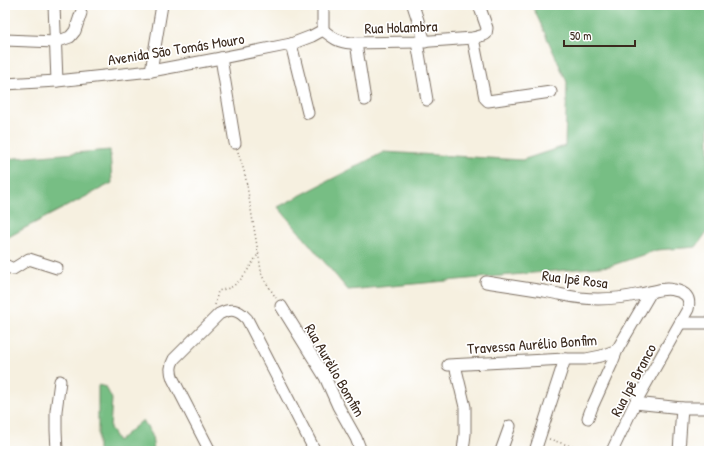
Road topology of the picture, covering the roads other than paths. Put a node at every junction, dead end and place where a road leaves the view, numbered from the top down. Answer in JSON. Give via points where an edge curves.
{"nodes":[{"id":1,"x":54,"y":5,"type":"edge"},
{"id":2,"x":162,"y":5,"type":"edge"},
{"id":3,"x":323,"y":5,"type":"edge"},
{"id":4,"x":413,"y":5,"type":"edge"},
{"id":5,"x":479,"y":5,"type":"edge"},
{"id":6,"x":81,"y":13,"type":"dead end"},
{"id":7,"x":323,"y":30,"type":"junction"},
{"id":8,"x":478,"y":37,"type":"junction"},
{"id":9,"x":5,"y":40,"type":"edge"},
{"id":10,"x":56,"y":42,"type":"junction"},
{"id":11,"x":421,"y":42,"type":"junction"},
{"id":12,"x":291,"y":44,"type":"junction"},
{"id":13,"x":356,"y":44,"type":"junction"},
{"id":14,"x":221,"y":58,"type":"junction"},
{"id":15,"x":151,"y":70,"type":"junction"},
{"id":16,"x":58,"y":81,"type":"junction"},
{"id":17,"x":5,"y":84,"type":"edge"},
{"id":18,"x":551,"y":92,"type":"dead end"},
{"id":19,"x":365,"y":100,"type":"dead end"},
{"id":20,"x":428,"y":100,"type":"dead end"},
{"id":21,"x":308,"y":114,"type":"dead end"},
{"id":22,"x":235,"y":143,"type":"road end"},
{"id":23,"x":5,"y":265,"type":"edge"},
{"id":24,"x":57,"y":268,"type":"dead end"},
{"id":25,"x":486,"y":282,"type":"dead end"},
{"id":26,"x":651,"y":292,"type":"junction"},
{"id":27,"x":682,"y":293,"type":"joint"},
{"id":28,"x":281,"y":306,"type":"road end"},
{"id":29,"x":709,"y":322,"type":"edge"},
{"id":30,"x":681,"y":323,"type":"junction"},
{"id":31,"x":617,"y":350,"type":"junction"},
{"id":32,"x":565,"y":359,"type":"junction"},
{"id":33,"x":60,"y":381,"type":"dead end"},
{"id":34,"x":635,"y":403,"type":"junction"},
{"id":35,"x":682,"y":408,"type":"junction"},
{"id":36,"x":709,"y":408,"type":"edge"},
{"id":37,"x":588,"y":418,"type":"dead end"},
{"id":38,"x":510,"y":426,"type":"dead end"},
{"id":39,"x":57,"y":451,"type":"edge"},
{"id":40,"x":210,"y":451,"type":"edge"},
{"id":41,"x":315,"y":451,"type":"edge"},
{"id":42,"x":361,"y":451,"type":"edge"},
{"id":43,"x":463,"y":451,"type":"edge"},
{"id":44,"x":501,"y":451,"type":"edge"},
{"id":45,"x":535,"y":451,"type":"edge"},
{"id":46,"x":612,"y":451,"type":"edge"},
{"id":47,"x":679,"y":451,"type":"edge"}],
"edges":[{"from":1,"to":10,"type":"street"},
{"from":2,"to":15,"type":"street"},
{"from":3,"to":7,"type":"street"},
{"from":4,"to":11,"type":"street"},
{"from":5,"to":8,"type":"street","via":[[487,28],[486,34]]},
{"from":6,"to":10,"type":"street","via":[[73,34]]},
{"from":7,"to":12,"type":"street","name":"Avenida São Tomás Mouro"},
{"from":7,"to":13,"type":"street","name":"Rua Holambra","via":[[334,39]]},
{"from":8,"to":11,"type":"street","name":"Rua Holambra"},
{"from":8,"to":18,"type":"street","via":[[486,100]]},
{"from":9,"to":10,"type":"street"},
{"from":10,"to":16,"type":"street"},
{"from":11,"to":13,"type":"street","name":"Rua Holambra"},
{"from":11,"to":20,"type":"street"},
{"from":12,"to":14,"type":"street","name":"Avenida São Tomás Mouro"},
{"from":12,"to":21,"type":"street"},
{"from":13,"to":19,"type":"street"},
{"from":14,"to":15,"type":"street","name":"Avenida São Tomás Mouro"},
{"from":14,"to":22,"type":"street"},
{"from":15,"to":16,"type":"street","name":"Avenida São Tomás Mouro"},
{"from":16,"to":17,"type":"street","name":"Avenida São Tomás Mouro"},
{"from":23,"to":24,"type":"street","via":[[13,269],[29,259]]},
{"from":25,"to":26,"type":"street","name":"Rua Ipê Rosa","via":[[597,299],[614,299]]},
{"from":26,"to":27,"type":"street","name":"Rua Ipê Rosa","via":[[668,289]]},
{"from":26,"to":31,"type":"street"},
{"from":27,"to":30,"type":"street","name":"Rua Ipê Branco","via":[[690,303]]},
{"from":28,"to":42,"type":"street","name":"Rua Aurèlio Bomfim","via":[[325,377]]},
{"from":29,"to":30,"type":"street"},
{"from":30,"to":34,"type":"street","name":"Rua Ipê Branco"},
{"from":31,"to":32,"type":"street","name":"Travessa Aurélio Bonfim","via":[[586,359]]},
{"from":31,"to":37,"type":"street"},
{"from":32,"to":43,"type":"street","name":"Travessa Aurélio Bonfim","via":[[452,365],[465,407]]},
{"from":32,"to":45,"type":"street"},
{"from":33,"to":39,"type":"street","via":[[56,411]]},
{"from":34,"to":35,"type":"street"},
{"from":34,"to":46,"type":"street","name":"Rua Ipê Branco"},
{"from":35,"to":36,"type":"street"},
{"from":35,"to":47,"type":"street"},
{"from":38,"to":44,"type":"street"},
{"from":40,"to":41,"type":"street","via":[[173,379],[170,365],[219,314],[227,310],[236,310],[247,318]]}]}
